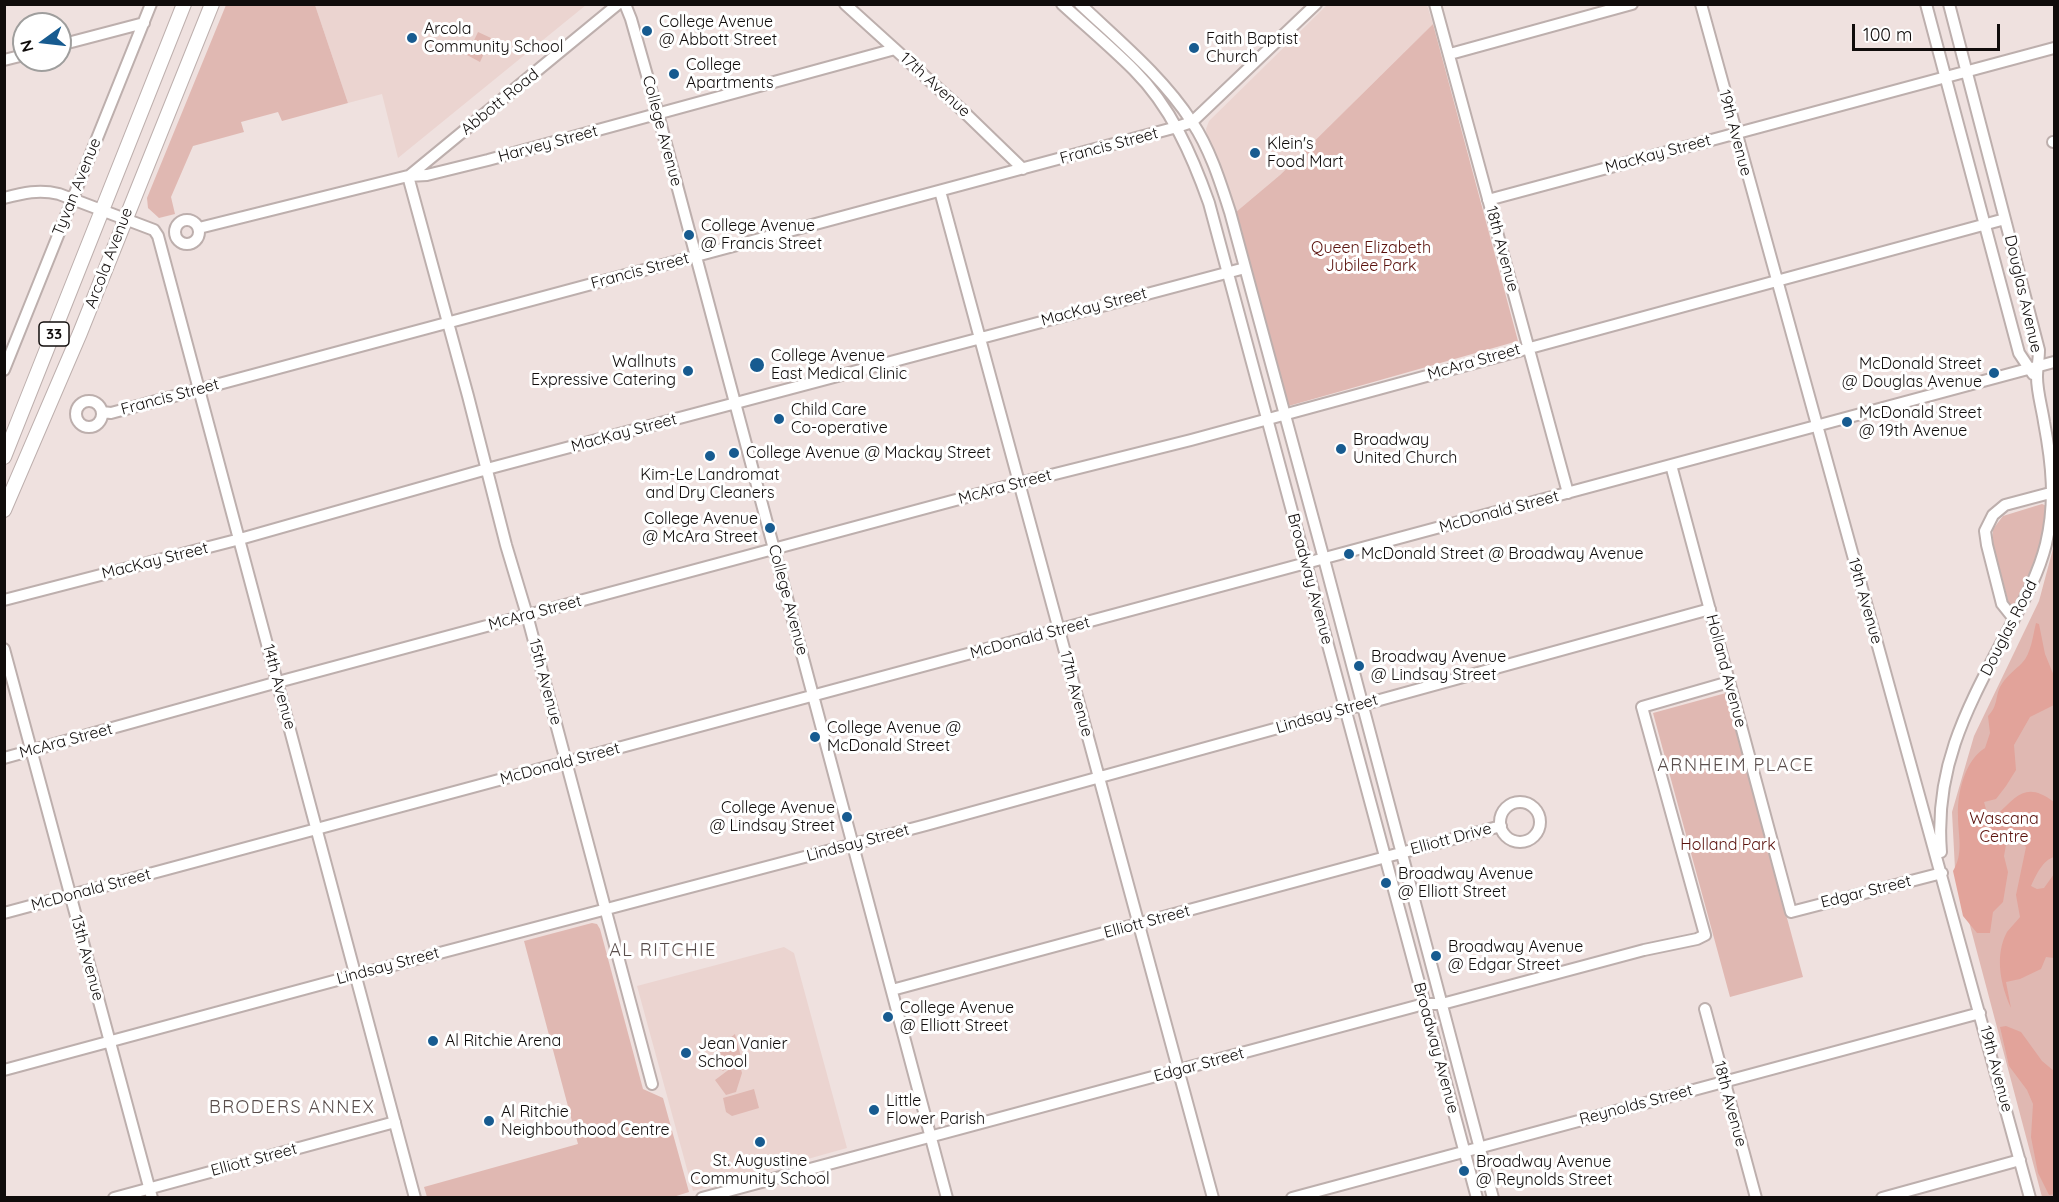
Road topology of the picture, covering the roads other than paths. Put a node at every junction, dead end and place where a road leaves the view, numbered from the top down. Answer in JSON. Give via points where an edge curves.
{"nodes":[{"id":1,"x":151,"y":4,"type":"edge"},
{"id":2,"x":184,"y":4,"type":"edge"},
{"id":3,"x":212,"y":4,"type":"edge"},
{"id":4,"x":618,"y":4,"type":"edge"},
{"id":5,"x":625,"y":4,"type":"edge"},
{"id":6,"x":845,"y":4,"type":"edge"},
{"id":7,"x":1062,"y":4,"type":"edge"},
{"id":8,"x":1080,"y":4,"type":"edge"},
{"id":9,"x":1436,"y":4,"type":"edge"},
{"id":10,"x":1632,"y":4,"type":"edge"},
{"id":11,"x":1701,"y":4,"type":"edge"},
{"id":12,"x":1926,"y":4,"type":"edge"},
{"id":13,"x":1949,"y":4,"type":"edge"},
{"id":14,"x":1309,"y":7,"type":"edge"},
{"id":15,"x":144,"y":23,"type":"junction"},
{"id":16,"x":72,"y":42,"type":"edge"},
{"id":17,"x":2055,"y":48,"type":"edge"},
{"id":18,"x":895,"y":49,"type":"junction"},
{"id":19,"x":1450,"y":54,"type":"junction"},
{"id":20,"x":1967,"y":71,"type":"junction"},
{"id":21,"x":1945,"y":77,"type":"junction"},
{"id":22,"x":658,"y":114,"type":"junction"},
{"id":23,"x":1192,"y":122,"type":"junction"},
{"id":24,"x":1177,"y":127,"type":"junction"},
{"id":25,"x":1735,"y":133,"type":"junction"},
{"id":26,"x":1023,"y":169,"type":"junction"},
{"id":27,"x":408,"y":176,"type":"junction"},
{"id":28,"x":940,"y":191,"type":"junction"},
{"id":29,"x":4,"y":198,"type":"edge"},
{"id":30,"x":72,"y":198,"type":"junction"},
{"id":31,"x":1488,"y":200,"type":"junction"},
{"id":32,"x":104,"y":211,"type":"junction"},
{"id":33,"x":124,"y":219,"type":"junction"},
{"id":34,"x":2005,"y":219,"type":"junction"},
{"id":35,"x":1985,"y":224,"type":"junction"},
{"id":36,"x":199,"y":228,"type":"dead end"},
{"id":37,"x":696,"y":256,"type":"junction"},
{"id":38,"x":1245,"y":268,"type":"junction"},
{"id":39,"x":1228,"y":273,"type":"junction"},
{"id":40,"x":1775,"y":281,"type":"junction"},
{"id":41,"x":447,"y":323,"type":"junction"},
{"id":42,"x":980,"y":337,"type":"junction"},
{"id":43,"x":16,"y":339,"type":"junction"},
{"id":44,"x":4,"y":342,"type":"edge"},
{"id":45,"x":1528,"y":347,"type":"junction"},
{"id":46,"x":2055,"y":362,"type":"edge"},
{"id":47,"x":2034,"y":368,"type":"junction"},
{"id":48,"x":4,"y":370,"type":"edge"},
{"id":49,"x":2037,"y":379,"type":"joint"},
{"id":50,"x":200,"y":390,"type":"junction"},
{"id":51,"x":735,"y":404,"type":"junction"},
{"id":52,"x":102,"y":412,"type":"dead end"},
{"id":53,"x":1284,"y":414,"type":"junction"},
{"id":54,"x":1267,"y":419,"type":"junction"},
{"id":55,"x":1817,"y":426,"type":"junction"},
{"id":56,"x":4,"y":457,"type":"edge"},
{"id":57,"x":1671,"y":465,"type":"junction"},
{"id":58,"x":487,"y":469,"type":"junction"},
{"id":59,"x":1019,"y":483,"type":"junction"},
{"id":60,"x":2054,"y":492,"type":"edge"},
{"id":61,"x":1568,"y":493,"type":"junction"},
{"id":62,"x":4,"y":510,"type":"edge"},
{"id":63,"x":240,"y":539,"type":"junction"},
{"id":64,"x":774,"y":549,"type":"junction"},
{"id":65,"x":1324,"y":559,"type":"junction"},
{"id":66,"x":1306,"y":565,"type":"junction"},
{"id":67,"x":4,"y":600,"type":"edge"},
{"id":68,"x":1710,"y":609,"type":"junction"},
{"id":69,"x":527,"y":615,"type":"junction"},
{"id":70,"x":2014,"y":620,"type":"junction"},
{"id":71,"x":1059,"y":630,"type":"junction"},
{"id":72,"x":4,"y":649,"type":"edge"},
{"id":73,"x":278,"y":682,"type":"junction"},
{"id":74,"x":1730,"y":682,"type":"junction"},
{"id":75,"x":813,"y":696,"type":"junction"},
{"id":76,"x":1363,"y":704,"type":"junction"},
{"id":77,"x":1345,"y":709,"type":"junction"},
{"id":78,"x":32,"y":750,"type":"junction"},
{"id":79,"x":4,"y":758,"type":"edge"},
{"id":80,"x":566,"y":763,"type":"junction"},
{"id":81,"x":1099,"y":778,"type":"junction"},
{"id":82,"x":1501,"y":826,"type":"dead end"},
{"id":83,"x":316,"y":829,"type":"junction"},
{"id":84,"x":853,"y":844,"type":"junction"},
{"id":85,"x":1402,"y":852,"type":"junction"},
{"id":86,"x":1384,"y":857,"type":"junction"},
{"id":87,"x":1942,"y":873,"type":"junction"},
{"id":88,"x":70,"y":895,"type":"junction"},
{"id":89,"x":605,"y":909,"type":"junction"},
{"id":90,"x":1791,"y":912,"type":"joint"},
{"id":91,"x":4,"y":913,"type":"edge"},
{"id":92,"x":1139,"y":924,"type":"junction"},
{"id":93,"x":356,"y":975,"type":"junction"},
{"id":94,"x":892,"y":990,"type":"junction"},
{"id":95,"x":1424,"y":1004,"type":"junction"},
{"id":96,"x":1442,"y":1004,"type":"junction"},
{"id":97,"x":1705,"y":1010,"type":"dead end"},
{"id":98,"x":1980,"y":1013,"type":"junction"},
{"id":99,"x":110,"y":1041,"type":"junction"},
{"id":100,"x":4,"y":1070,"type":"edge"},
{"id":101,"x":1179,"y":1071,"type":"junction"},
{"id":102,"x":1725,"y":1082,"type":"junction"},
{"id":103,"x":652,"y":1084,"type":"dead end"},
{"id":104,"x":395,"y":1122,"type":"junction"},
{"id":105,"x":931,"y":1137,"type":"junction"},
{"id":106,"x":1479,"y":1148,"type":"junction"},
{"id":107,"x":1465,"y":1151,"type":"junction"},
{"id":108,"x":2020,"y":1160,"type":"junction"},
{"id":109,"x":150,"y":1193,"type":"edge"},
{"id":110,"x":114,"y":1197,"type":"edge"},
{"id":111,"x":416,"y":1197,"type":"edge"},
{"id":112,"x":702,"y":1197,"type":"edge"},
{"id":113,"x":947,"y":1197,"type":"edge"},
{"id":114,"x":1213,"y":1197,"type":"edge"},
{"id":115,"x":1292,"y":1197,"type":"edge"},
{"id":116,"x":1477,"y":1197,"type":"edge"},
{"id":117,"x":1492,"y":1197,"type":"edge"},
{"id":118,"x":1756,"y":1197,"type":"edge"},
{"id":119,"x":1882,"y":1197,"type":"edge"},
{"id":120,"x":2030,"y":1197,"type":"edge"}],
"edges":[{"from":1,"to":15,"type":"street","name":"Tyvan Avenue"},
{"from":2,"to":32,"type":"main road","name":"Arcola Avenue","number":"33"},
{"from":3,"to":33,"type":"main road","name":"Arcola Avenue","number":"33"},
{"from":4,"to":27,"type":"street","name":"Abbott Road"},
{"from":5,"to":22,"type":"street","name":"College Avenue"},
{"from":6,"to":18,"type":"street","name":"17th Avenue"},
{"from":7,"to":24,"type":"street","name":"Broadway Avenue","via":[[1135,71]]},
{"from":8,"to":23,"type":"street","name":"Broadway Avenue","via":[[1147,66]]},
{"from":9,"to":19,"type":"street","name":"18th Avenue"},
{"from":10,"to":19,"type":"street"},
{"from":11,"to":25,"type":"street","name":"19th Avenue"},
{"from":12,"to":21,"type":"street","name":"Douglas Avenue"},
{"from":13,"to":20,"type":"street","name":"Douglas Avenue"},
{"from":14,"to":23,"type":"street"},
{"from":15,"to":16,"type":"street"},
{"from":15,"to":30,"type":"street","name":"Tyvan Avenue"},
{"from":17,"to":20,"type":"street","name":"MacKay Street"},
{"from":18,"to":22,"type":"street","name":"Harvey Street"},
{"from":18,"to":26,"type":"street","name":"17th Avenue"},
{"from":19,"to":31,"type":"street","name":"18th Avenue"},
{"from":20,"to":21,"type":"street","name":"MacKay Street"},
{"from":20,"to":34,"type":"street","name":"Douglas Avenue"},
{"from":21,"to":25,"type":"street","name":"MacKay Street"},
{"from":21,"to":35,"type":"street","name":"Douglas Avenue"},
{"from":22,"to":27,"type":"street","name":"Harvey Street","via":[[488,160]]},
{"from":22,"to":37,"type":"street","name":"College Avenue"},
{"from":23,"to":24,"type":"street","name":"Francis Street"},
{"from":23,"to":38,"type":"street","name":"Broadway Avenue","via":[[1214,165]]},
{"from":24,"to":26,"type":"street","name":"Francis Street"},
{"from":24,"to":39,"type":"street","name":"Broadway Avenue","via":[[1209,202]]},
{"from":25,"to":31,"type":"street","name":"MacKay Street"},
{"from":25,"to":40,"type":"street","name":"19th Avenue"},
{"from":26,"to":28,"type":"street","name":"Francis Street"},
{"from":27,"to":36,"type":"street","name":"Harvey Street"},
{"from":27,"to":41,"type":"street","name":"15th Avenue"},
{"from":28,"to":37,"type":"street","name":"Francis Street"},
{"from":28,"to":42,"type":"street","name":"17th Avenue"},
{"from":29,"to":30,"type":"street","name":"14th Avenue","via":[[47,191]]},
{"from":30,"to":32,"type":"street","name":"14th Avenue"},
{"from":30,"to":43,"type":"street","name":"Tyvan Avenue"},
{"from":31,"to":45,"type":"street","name":"18th Avenue"},
{"from":32,"to":33,"type":"street","name":"14th Avenue"},
{"from":32,"to":56,"type":"main road","name":"Arcola Avenue","number":"33"},
{"from":33,"to":50,"type":"street","name":"14th Avenue","via":[[154,230],[158,236]]},
{"from":33,"to":62,"type":"main road","name":"Arcola Avenue","number":"33"},
{"from":34,"to":35,"type":"street","name":"McAra Street"},
{"from":34,"to":47,"type":"street","name":"Douglas Avenue","via":[[2039,350]]},
{"from":35,"to":40,"type":"street","name":"McAra Street"},
{"from":35,"to":47,"type":"street","name":"Douglas Avenue","via":[[2019,353]]},
{"from":37,"to":41,"type":"street","name":"Francis Street"},
{"from":37,"to":51,"type":"street","name":"College Avenue"},
{"from":38,"to":39,"type":"street","name":"MacKay Street"},
{"from":38,"to":53,"type":"street","name":"Broadway Avenue"},
{"from":39,"to":42,"type":"street","name":"MacKay Street"},
{"from":39,"to":54,"type":"street","name":"Broadway Avenue"},
{"from":40,"to":45,"type":"street","name":"McAra Street"},
{"from":40,"to":55,"type":"street","name":"19th Avenue"},
{"from":41,"to":50,"type":"street","name":"Francis Street"},
{"from":41,"to":58,"type":"street","name":"15th Avenue"},
{"from":42,"to":51,"type":"street","name":"MacKay Street"},
{"from":42,"to":59,"type":"street","name":"17th Avenue"},
{"from":43,"to":44,"type":"street"},
{"from":43,"to":48,"type":"street","name":"Tyvan Avenue"},
{"from":45,"to":53,"type":"street","name":"McAra Street"},
{"from":45,"to":61,"type":"street","name":"18th Avenue"},
{"from":46,"to":47,"type":"street","name":"McDonald Street"},
{"from":47,"to":49,"type":"street","name":"Douglas Avenue"},
{"from":47,"to":55,"type":"street","name":"McDonald Street"},
{"from":49,"to":60,"type":"street","name":"Douglas Road"},
{"from":50,"to":52,"type":"street","name":"Francis Street"},
{"from":50,"to":63,"type":"street","name":"14th Avenue"},
{"from":51,"to":58,"type":"street","name":"MacKay Street"},
{"from":51,"to":64,"type":"street","name":"College Avenue"},
{"from":53,"to":54,"type":"street","name":"McAra Street"},
{"from":53,"to":65,"type":"street","name":"Broadway Avenue"},
{"from":54,"to":59,"type":"street","name":"McAra Street"},
{"from":54,"to":66,"type":"street","name":"Broadway Avenue"},
{"from":55,"to":57,"type":"street","name":"McDonald Street"},
{"from":55,"to":87,"type":"street","name":"19th Avenue"},
{"from":57,"to":61,"type":"street","name":"McDonald Street"},
{"from":57,"to":68,"type":"street","name":"Holland Avenue"},
{"from":58,"to":63,"type":"street","name":"MacKay Street"},
{"from":58,"to":69,"type":"street","name":"15th Avenue"},
{"from":59,"to":64,"type":"street","name":"McAra Street"},
{"from":59,"to":71,"type":"street","name":"17th Avenue"},
{"from":60,"to":70,"type":"street","name":"Douglas Road","via":[[2040,565]]},
{"from":60,"to":70,"type":"street","via":[[2005,505],[1993,515],[1985,531],[2002,604]]},
{"from":61,"to":65,"type":"street","name":"McDonald Street"},
{"from":63,"to":67,"type":"street","name":"MacKay Street"},
{"from":63,"to":73,"type":"street","name":"14th Avenue"},
{"from":64,"to":69,"type":"street","name":"McAra Street"},
{"from":64,"to":75,"type":"street","name":"College Avenue"},
{"from":65,"to":66,"type":"street","name":"McDonald Street"},
{"from":65,"to":76,"type":"street","name":"Broadway Avenue"},
{"from":66,"to":71,"type":"street","name":"McDonald Street"},
{"from":66,"to":77,"type":"street","name":"Broadway Avenue"},
{"from":68,"to":74,"type":"street","name":"Holland Avenue"},
{"from":68,"to":76,"type":"street","name":"Lindsay Street"},
{"from":69,"to":73,"type":"street","name":"McAra Street"},
{"from":69,"to":80,"type":"street","name":"15th Avenue"},
{"from":70,"to":87,"type":"street","name":"Douglas Road","via":[[1969,705],[1952,749],[1940,813]]},
{"from":71,"to":75,"type":"street","name":"McDonald Street"},
{"from":71,"to":81,"type":"street","name":"17th Avenue"},
{"from":72,"to":78,"type":"street","name":"13th Avenue"},
{"from":73,"to":78,"type":"street","name":"McAra Street"},
{"from":73,"to":83,"type":"street","name":"14th Avenue"},
{"from":74,"to":90,"type":"street","name":"Holland Avenue"},
{"from":74,"to":96,"type":"street","name":"Edgar Street","via":[[1642,707],[1705,935]]},
{"from":75,"to":80,"type":"street","name":"McDonald Street"},
{"from":75,"to":84,"type":"street","name":"College Avenue"},
{"from":76,"to":77,"type":"street","name":"Lindsay Street"},
{"from":76,"to":85,"type":"street","name":"Broadway Avenue"},
{"from":77,"to":81,"type":"street","name":"Lindsay Street"},
{"from":77,"to":86,"type":"street","name":"Broadway Avenue"},
{"from":78,"to":79,"type":"street","name":"McAra Street"},
{"from":78,"to":88,"type":"street","name":"13th Avenue"},
{"from":80,"to":83,"type":"street","name":"McDonald Street"},
{"from":80,"to":89,"type":"street","name":"15th Avenue"},
{"from":81,"to":84,"type":"street","name":"Lindsay Street"},
{"from":81,"to":92,"type":"street","name":"17th Avenue"},
{"from":82,"to":85,"type":"street","name":"Elliott Drive"},
{"from":83,"to":88,"type":"street","name":"McDonald Street"},
{"from":83,"to":93,"type":"street","name":"14th Avenue"},
{"from":84,"to":89,"type":"street","name":"Lindsay Street"},
{"from":84,"to":94,"type":"street","name":"College Avenue"},
{"from":85,"to":86,"type":"street","name":"Elliott Street"},
{"from":85,"to":96,"type":"street","name":"Broadway Avenue"},
{"from":86,"to":92,"type":"street","name":"Elliott Street"},
{"from":86,"to":95,"type":"street","name":"Broadway Avenue"},
{"from":87,"to":90,"type":"street","name":"Edgar Street"},
{"from":87,"to":98,"type":"street","name":"19th Avenue"},
{"from":88,"to":91,"type":"street","name":"McDonald Street"},
{"from":88,"to":99,"type":"street","name":"13th Avenue"},
{"from":89,"to":93,"type":"street","name":"Lindsay Street"},
{"from":89,"to":103,"type":"street","name":"15th Avenue"},
{"from":92,"to":94,"type":"street","name":"Elliott Street"},
{"from":92,"to":101,"type":"street","name":"17th Avenue"},
{"from":93,"to":99,"type":"street","name":"Lindsay Street"},
{"from":93,"to":104,"type":"street","name":"14th Avenue"},
{"from":94,"to":105,"type":"street","name":"College Avenue"},
{"from":95,"to":96,"type":"street","name":"Edgar Street"},
{"from":95,"to":101,"type":"street","name":"Edgar Street"},
{"from":95,"to":107,"type":"street","name":"Broadway Avenue"},
{"from":96,"to":106,"type":"street","name":"Broadway Avenue"},
{"from":97,"to":102,"type":"street","name":"18th Avenue"},
{"from":98,"to":102,"type":"street","name":"Reynolds Street"},
{"from":98,"to":108,"type":"street","name":"19th Avenue"},
{"from":99,"to":100,"type":"street","name":"Lindsay Street"},
{"from":99,"to":109,"type":"street","name":"13th Avenue"},
{"from":101,"to":105,"type":"street","name":"Edgar Street"},
{"from":101,"to":114,"type":"street","name":"17th Avenue"},
{"from":102,"to":106,"type":"street","name":"Reynolds Street"},
{"from":102,"to":118,"type":"street","name":"18th Avenue"},
{"from":104,"to":109,"type":"street","name":"Elliott Street"},
{"from":104,"to":111,"type":"street","name":"14th Avenue"},
{"from":105,"to":112,"type":"street","name":"Edgar Street"},
{"from":105,"to":113,"type":"street","name":"College Avenue"},
{"from":106,"to":107,"type":"street","name":"Reynolds Street"},
{"from":106,"to":117,"type":"street","name":"Broadway Avenue"},
{"from":107,"to":115,"type":"street","name":"Reynolds Street"},
{"from":107,"to":116,"type":"street","name":"Broadway Avenue"},
{"from":108,"to":119,"type":"street"},
{"from":108,"to":120,"type":"street","name":"19th Avenue"},
{"from":109,"to":110,"type":"street","name":"Elliott Street"}]}
